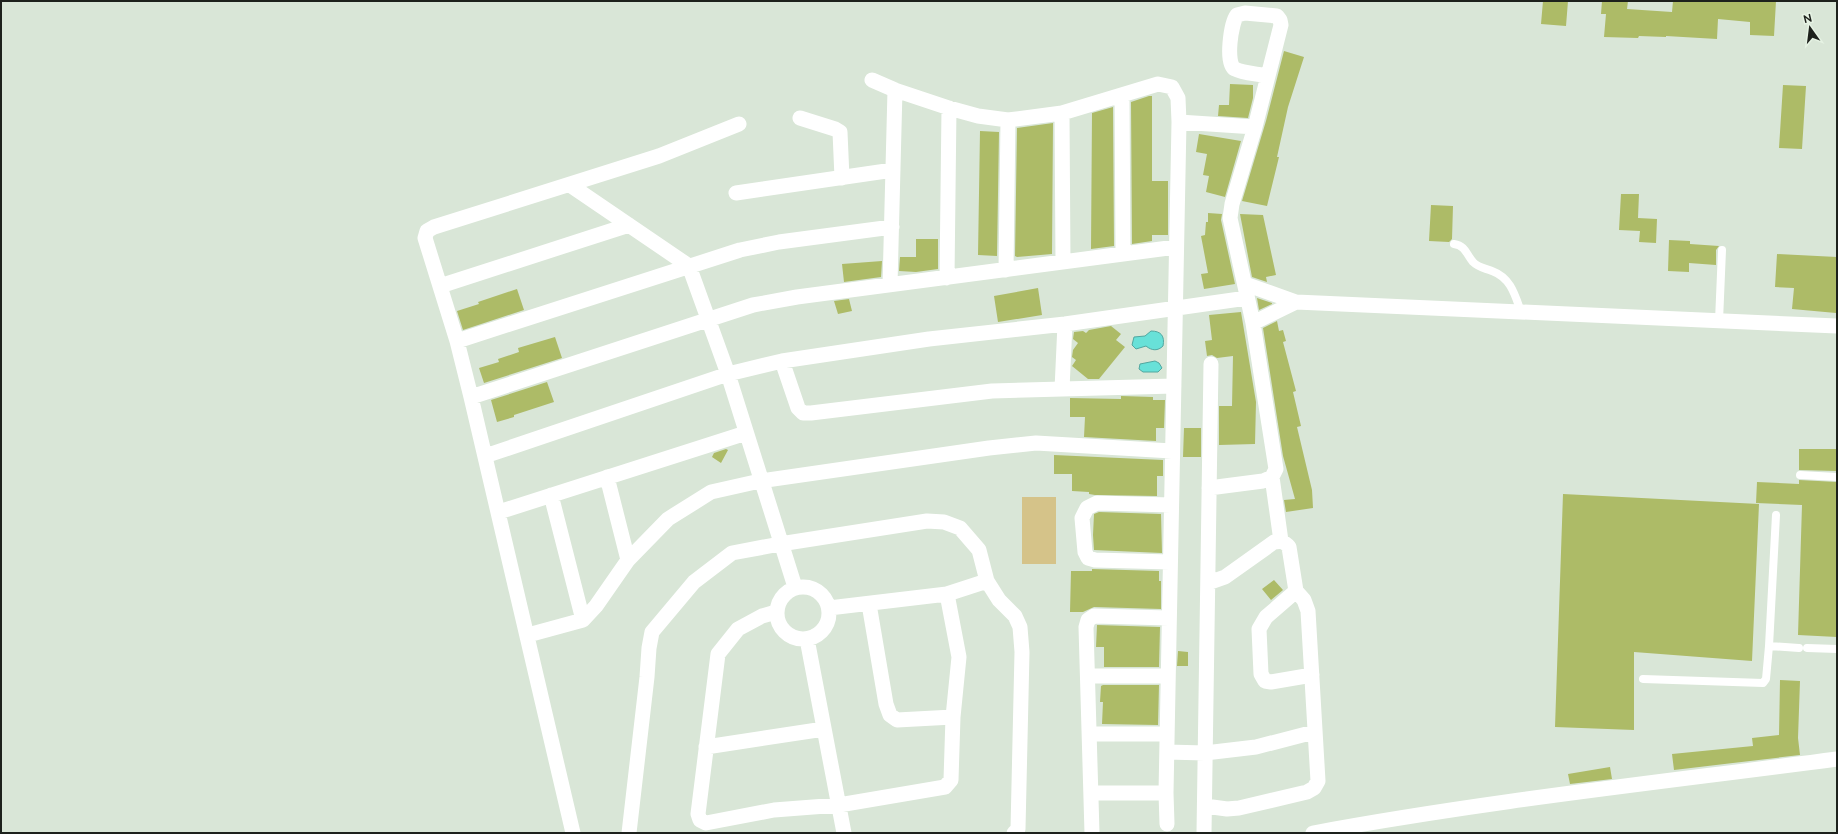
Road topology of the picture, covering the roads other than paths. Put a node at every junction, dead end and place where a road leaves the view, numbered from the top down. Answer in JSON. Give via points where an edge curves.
{"nodes":[{"id":1,"x":1267,"y":76,"type":"junction"},
{"id":2,"x":872,"y":80,"type":"dead end"},
{"id":3,"x":896,"y":90,"type":"junction"},
{"id":4,"x":1122,"y":95,"type":"junction"},
{"id":5,"x":949,"y":108,"type":"junction"},
{"id":6,"x":1062,"y":112,"type":"junction"},
{"id":7,"x":800,"y":118,"type":"dead end"},
{"id":8,"x":1008,"y":120,"type":"junction"},
{"id":9,"x":1179,"y":122,"type":"junction"},
{"id":10,"x":739,"y":124,"type":"dead end"},
{"id":11,"x":1255,"y":128,"type":"junction"},
{"id":12,"x":893,"y":170,"type":"junction"},
{"id":13,"x":842,"y":178,"type":"junction"},
{"id":14,"x":570,"y":184,"type":"junction"},
{"id":15,"x":736,"y":193,"type":"dead end"},
{"id":16,"x":628,"y":225,"type":"junction"},
{"id":17,"x":892,"y":227,"type":"junction"},
{"id":18,"x":1454,"y":244,"type":"dead end"},
{"id":19,"x":1176,"y":247,"type":"junction"},
{"id":20,"x":1722,"y":250,"type":"dead end"},
{"id":21,"x":1123,"y":254,"type":"junction"},
{"id":22,"x":1063,"y":262,"type":"junction"},
{"id":23,"x":689,"y":266,"type":"junction"},
{"id":24,"x":1006,"y":270,"type":"junction"},
{"id":25,"x":947,"y":278,"type":"junction"},
{"id":26,"x":440,"y":286,"type":"junction"},
{"id":27,"x":890,"y":286,"type":"junction"},
{"id":28,"x":1246,"y":291,"type":"junction"},
{"id":29,"x":1296,"y":302,"type":"junction"},
{"id":30,"x":1174,"y":308,"type":"junction"},
{"id":31,"x":1521,"y":312,"type":"junction"},
{"id":32,"x":709,"y":320,"type":"junction"},
{"id":33,"x":1720,"y":321,"type":"junction"},
{"id":34,"x":1253,"y":323,"type":"junction"},
{"id":35,"x":1065,"y":324,"type":"junction"},
{"id":36,"x":1837,"y":326,"type":"edge"},
{"id":37,"x":457,"y":341,"type":"junction"},
{"id":38,"x":782,"y":361,"type":"junction"},
{"id":39,"x":1211,"y":364,"type":"dead end"},
{"id":40,"x":728,"y":374,"type":"junction"},
{"id":41,"x":1174,"y":386,"type":"junction"},
{"id":42,"x":1062,"y":388,"type":"junction"},
{"id":43,"x":471,"y":397,"type":"junction"},
{"id":44,"x":746,"y":433,"type":"junction"},
{"id":45,"x":1172,"y":451,"type":"junction"},
{"id":46,"x":485,"y":456,"type":"junction"},
{"id":47,"x":1800,"y":475,"type":"dead end"},
{"id":48,"x":607,"y":477,"type":"junction"},
{"id":49,"x":1272,"y":477,"type":"junction"},
{"id":50,"x":1837,"y":477,"type":"edge"},
{"id":51,"x":760,"y":481,"type":"junction"},
{"id":52,"x":1209,"y":488,"type":"junction"},
{"id":53,"x":551,"y":495,"type":"junction"},
{"id":54,"x":1171,"y":505,"type":"junction"},
{"id":55,"x":499,"y":512,"type":"junction"},
{"id":56,"x":1776,"y":515,"type":"dead end"},
{"id":57,"x":1281,"y":541,"type":"junction"},
{"id":58,"x":780,"y":544,"type":"junction"},
{"id":59,"x":628,"y":560,"type":"junction"},
{"id":60,"x":1170,"y":562,"type":"junction"},
{"id":61,"x":987,"y":581,"type":"junction"},
{"id":62,"x":1208,"y":583,"type":"junction"},
{"id":63,"x":795,"y":587,"type":"junction"},
{"id":64,"x":1296,"y":591,"type":"junction"},
{"id":65,"x":947,"y":594,"type":"junction"},
{"id":66,"x":869,"y":604,"type":"junction"},
{"id":67,"x":829,"y":608,"type":"junction"},
{"id":68,"x":776,"y":612,"type":"junction"},
{"id":69,"x":1169,"y":618,"type":"junction"},
{"id":70,"x":583,"y":620,"type":"junction"},
{"id":71,"x":528,"y":635,"type":"junction"},
{"id":72,"x":807,"y":639,"type":"junction"},
{"id":73,"x":1768,"y":646,"type":"junction"},
{"id":74,"x":1837,"y":649,"type":"edge"},
{"id":75,"x":1312,"y":675,"type":"junction"},
{"id":76,"x":1088,"y":676,"type":"junction"},
{"id":77,"x":1168,"y":676,"type":"junction"},
{"id":78,"x":1643,"y":679,"type":"dead end"},
{"id":79,"x":952,"y":717,"type":"junction"},
{"id":80,"x":824,"y":729,"type":"junction"},
{"id":81,"x":1314,"y":732,"type":"junction"},
{"id":82,"x":1090,"y":734,"type":"junction"},
{"id":83,"x":1167,"y":734,"type":"junction"},
{"id":84,"x":706,"y":746,"type":"junction"},
{"id":85,"x":1166,"y":752,"type":"junction"},
{"id":86,"x":1205,"y":753,"type":"junction"},
{"id":87,"x":1837,"y":759,"type":"edge"},
{"id":88,"x":1091,"y":793,"type":"junction"},
{"id":89,"x":1166,"y":793,"type":"junction"},
{"id":90,"x":839,"y":805,"type":"junction"},
{"id":91,"x":1205,"y":806,"type":"junction"},
{"id":92,"x":1167,"y":824,"type":"dead end"},
{"id":93,"x":573,"y":833,"type":"edge"},
{"id":94,"x":629,"y":833,"type":"edge"},
{"id":95,"x":844,"y":833,"type":"edge"},
{"id":96,"x":1014,"y":833,"type":"edge"},
{"id":97,"x":1092,"y":833,"type":"edge"},
{"id":98,"x":1204,"y":833,"type":"edge"},
{"id":99,"x":1313,"y":833,"type":"edge"}],
"edges":[{"from":1,"to":1,"type":"street","via":[[1281,25],[1280,20],[1277,16],[1245,13],[1237,15],[1233,21],[1231,65],[1236,69]]},
{"from":1,"to":11,"type":"street"},
{"from":2,"to":3,"type":"street"},
{"from":3,"to":5,"type":"street"},
{"from":3,"to":12,"type":"street"},
{"from":4,"to":6,"type":"street"},
{"from":4,"to":9,"type":"street","via":[[1158,84],[1172,87],[1178,98]]},
{"from":4,"to":21,"type":"street"},
{"from":5,"to":8,"type":"street","via":[[978,116]]},
{"from":5,"to":25,"type":"street"},
{"from":6,"to":8,"type":"street"},
{"from":6,"to":22,"type":"street"},
{"from":7,"to":13,"type":"street","via":[[840,132]]},
{"from":8,"to":24,"type":"street"},
{"from":9,"to":11,"type":"street"},
{"from":9,"to":19,"type":"street"},
{"from":10,"to":14,"type":"street","via":[[660,156]]},
{"from":11,"to":28,"type":"street","via":[[1230,218]]},
{"from":12,"to":13,"type":"street"},
{"from":12,"to":17,"type":"street"},
{"from":13,"to":15,"type":"street"},
{"from":14,"to":16,"type":"street"},
{"from":14,"to":26,"type":"street","via":[[427,231],[425,238]]},
{"from":16,"to":23,"type":"street"},
{"from":16,"to":26,"type":"street"},
{"from":17,"to":23,"type":"street","via":[[779,242],[740,250]]},
{"from":17,"to":27,"type":"street"},
{"from":18,"to":31,"type":"lane","via":[[1466,249],[1473,262],[1482,269],[1505,278],[1513,290]]},
{"from":19,"to":21,"type":"street"},
{"from":19,"to":30,"type":"street"},
{"from":20,"to":33,"type":"lane"},
{"from":21,"to":22,"type":"street"},
{"from":22,"to":24,"type":"street"},
{"from":23,"to":32,"type":"street"},
{"from":23,"to":37,"type":"street"},
{"from":24,"to":25,"type":"street"},
{"from":25,"to":27,"type":"street"},
{"from":26,"to":37,"type":"street"},
{"from":27,"to":32,"type":"street","via":[[753,305]]},
{"from":28,"to":29,"type":"street"},
{"from":28,"to":30,"type":"street"},
{"from":28,"to":34,"type":"street"},
{"from":29,"to":31,"type":"street"},
{"from":29,"to":34,"type":"street"},
{"from":30,"to":35,"type":"street"},
{"from":30,"to":41,"type":"street"},
{"from":31,"to":33,"type":"street"},
{"from":32,"to":40,"type":"street"},
{"from":32,"to":43,"type":"street"},
{"from":33,"to":36,"type":"street"},
{"from":34,"to":49,"type":"street","via":[[1276,469]]},
{"from":35,"to":38,"type":"street","via":[[929,339]]},
{"from":35,"to":42,"type":"street"},
{"from":37,"to":43,"type":"street"},
{"from":38,"to":40,"type":"street"},
{"from":38,"to":42,"type":"street","via":[[798,408],[803,413],[992,392]]},
{"from":39,"to":52,"type":"street"},
{"from":40,"to":44,"type":"street"},
{"from":40,"to":46,"type":"street"},
{"from":41,"to":42,"type":"street"},
{"from":41,"to":45,"type":"street"},
{"from":43,"to":46,"type":"street"},
{"from":44,"to":48,"type":"street"},
{"from":44,"to":51,"type":"street"},
{"from":45,"to":51,"type":"street","via":[[1036,443]]},
{"from":45,"to":54,"type":"street"},
{"from":46,"to":55,"type":"street"},
{"from":47,"to":50,"type":"lane"},
{"from":48,"to":53,"type":"street"},
{"from":48,"to":59,"type":"street"},
{"from":49,"to":52,"type":"street","via":[[1263,481]]},
{"from":49,"to":57,"type":"street"},
{"from":51,"to":58,"type":"street"},
{"from":51,"to":59,"type":"street","via":[[711,492],[668,519]]},
{"from":52,"to":62,"type":"street"},
{"from":53,"to":55,"type":"street"},
{"from":53,"to":70,"type":"street"},
{"from":54,"to":60,"type":"street"},
{"from":54,"to":60,"type":"street","via":[[1097,503],[1087,508],[1082,518],[1085,552],[1088,558]]},
{"from":55,"to":71,"type":"street"},
{"from":56,"to":73,"type":"lane"},
{"from":57,"to":62,"type":"street","via":[[1274,542],[1225,577]]},
{"from":57,"to":64,"type":"street","via":[[1289,547]]},
{"from":58,"to":61,"type":"street","via":[[927,521],[944,522],[960,528],[978,550]]},
{"from":58,"to":63,"type":"street"},
{"from":58,"to":94,"type":"street","via":[[732,553],[694,582],[652,632],[648,648]]},
{"from":59,"to":70,"type":"street"},
{"from":60,"to":69,"type":"street"},
{"from":61,"to":65,"type":"street"},
{"from":61,"to":96,"type":"street","via":[[999,600],[1015,616],[1020,627],[1022,652],[1018,829]]},
{"from":62,"to":86,"type":"street"},
{"from":63,"to":67,"type":"street","via":[[810,587],[823,595]]},
{"from":63,"to":68,"type":"street","via":[[781,597]]},
{"from":64,"to":75,"type":"street","via":[[1304,600],[1308,611]]},
{"from":64,"to":75,"type":"street","via":[[1266,617],[1259,629],[1261,674],[1265,681],[1272,682]]},
{"from":65,"to":66,"type":"street"},
{"from":65,"to":79,"type":"street","via":[[959,657]]},
{"from":66,"to":67,"type":"street"},
{"from":66,"to":79,"type":"street","via":[[890,715],[897,720]]},
{"from":67,"to":72,"type":"street","via":[[828,622],[820,633]]},
{"from":68,"to":72,"type":"street","via":[[778,624],[785,633],[795,639]]},
{"from":68,"to":84,"type":"street","via":[[762,616],[738,629],[718,654]]},
{"from":69,"to":76,"type":"street","via":[[1094,616],[1088,620]]},
{"from":69,"to":77,"type":"street"},
{"from":70,"to":71,"type":"street"},
{"from":71,"to":93,"type":"street"},
{"from":72,"to":80,"type":"street"},
{"from":73,"to":74,"type":"lane"},
{"from":73,"to":78,"type":"lane","via":[[1766,679],[1763,683]]},
{"from":75,"to":81,"type":"street"},
{"from":76,"to":77,"type":"street"},
{"from":76,"to":82,"type":"street"},
{"from":77,"to":83,"type":"street"},
{"from":79,"to":90,"type":"street","via":[[951,780],[945,787]]},
{"from":80,"to":84,"type":"street"},
{"from":80,"to":90,"type":"street"},
{"from":81,"to":86,"type":"street","via":[[1256,747]]},
{"from":81,"to":91,"type":"street","via":[[1318,781],[1314,788],[1307,792],[1239,808]]},
{"from":82,"to":83,"type":"street"},
{"from":82,"to":88,"type":"street"},
{"from":83,"to":85,"type":"street"},
{"from":84,"to":90,"type":"street","via":[[698,814],[700,820],[706,823],[774,810]]},
{"from":85,"to":86,"type":"street"},
{"from":85,"to":89,"type":"street"},
{"from":86,"to":91,"type":"street"},
{"from":87,"to":99,"type":"street","via":[[1503,803]]},
{"from":88,"to":89,"type":"street"},
{"from":88,"to":97,"type":"street"},
{"from":89,"to":92,"type":"street"},
{"from":90,"to":95,"type":"street"},
{"from":91,"to":98,"type":"street"}]}
